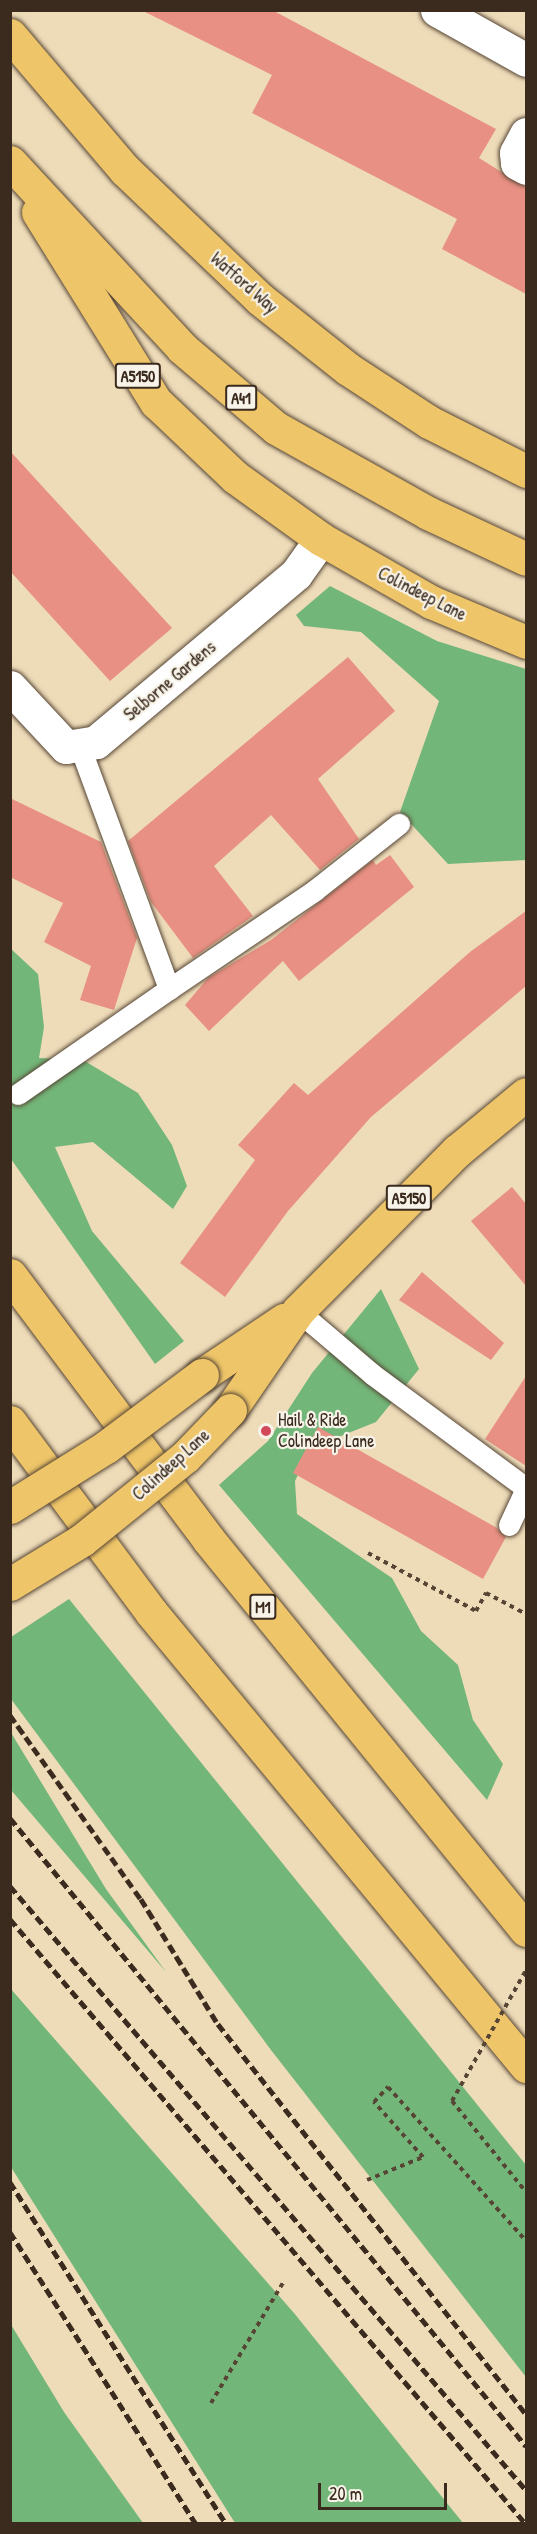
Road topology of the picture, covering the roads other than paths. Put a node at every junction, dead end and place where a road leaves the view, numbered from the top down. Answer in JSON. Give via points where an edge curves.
{"nodes":[{"id":1,"x":437,"y":10,"type":"edge"},
{"id":2,"x":10,"y":35,"type":"edge"},
{"id":3,"x":526,"y":60,"type":"edge"},
{"id":4,"x":526,"y":134,"type":"edge"},
{"id":5,"x":10,"y":164,"type":"edge"},
{"id":6,"x":526,"y":168,"type":"edge"},
{"id":7,"x":526,"y":471,"type":"edge"},
{"id":8,"x":321,"y":539,"type":"junction"},
{"id":9,"x":526,"y":559,"type":"edge"},
{"id":10,"x":526,"y":642,"type":"edge"},
{"id":11,"x":10,"y":687,"type":"edge"},
{"id":12,"x":80,"y":747,"type":"junction"},
{"id":13,"x":399,"y":824,"type":"dead end"},
{"id":14,"x":169,"y":989,"type":"junction"},
{"id":15,"x":18,"y":1094,"type":"dead end"},
{"id":16,"x":526,"y":1094,"type":"edge"},
{"id":17,"x":10,"y":1275,"type":"edge"},
{"id":18,"x":298,"y":1311,"type":"junction"},
{"id":19,"x":10,"y":1422,"type":"edge"},
{"id":20,"x":526,"y":1489,"type":"edge"},
{"id":21,"x":10,"y":1507,"type":"edge"},
{"id":22,"x":509,"y":1525,"type":"dead end"},
{"id":23,"x":10,"y":1584,"type":"edge"},
{"id":24,"x":526,"y":1930,"type":"edge"},
{"id":25,"x":526,"y":2066,"type":"edge"}],
"edges":[{"from":1,"to":3,"type":"street"},
{"from":2,"to":7,"type":"main road","name":"Watford Way","via":[[141,186],[260,299],[348,369],[429,422]]},
{"from":4,"to":6,"type":"street","via":[[516,153],[517,163]]},
{"from":5,"to":8,"type":"main road","number":"A5150","via":[[156,402],[235,477]]},
{"from":5,"to":9,"type":"main road","number":"A41","via":[[182,348],[276,428],[428,513]]},
{"from":8,"to":10,"type":"main road","name":"Colindeep Lane","number":"A5150","via":[[431,602]]},
{"from":8,"to":12,"type":"street","name":"Selborne Gardens","via":[[296,574],[96,742]]},
{"from":11,"to":12,"type":"street","via":[[54,738]]},
{"from":12,"to":14,"type":"lane"},
{"from":13,"to":14,"type":"lane","via":[[315,890]]},
{"from":14,"to":15,"type":"lane"},
{"from":16,"to":18,"type":"main road","name":"Colindeep Lane","number":"A5150","via":[[457,1151]]},
{"from":17,"to":24,"type":"main road","number":"M1","via":[[208,1539]]},
{"from":18,"to":20,"type":"lane","via":[[372,1374]]},
{"from":18,"to":21,"type":"main road","name":"Colindeep Lane","number":"A5150","bridge":true,"via":[[202,1375],[116,1441]]},
{"from":18,"to":23,"type":"main road","name":"Colindeep Lane","number":"A5150","bridge":true,"via":[[230,1410],[185,1457],[91,1533]]},
{"from":19,"to":25,"type":"main road","via":[[151,1612]]},
{"from":20,"to":22,"type":"lane"}]}
